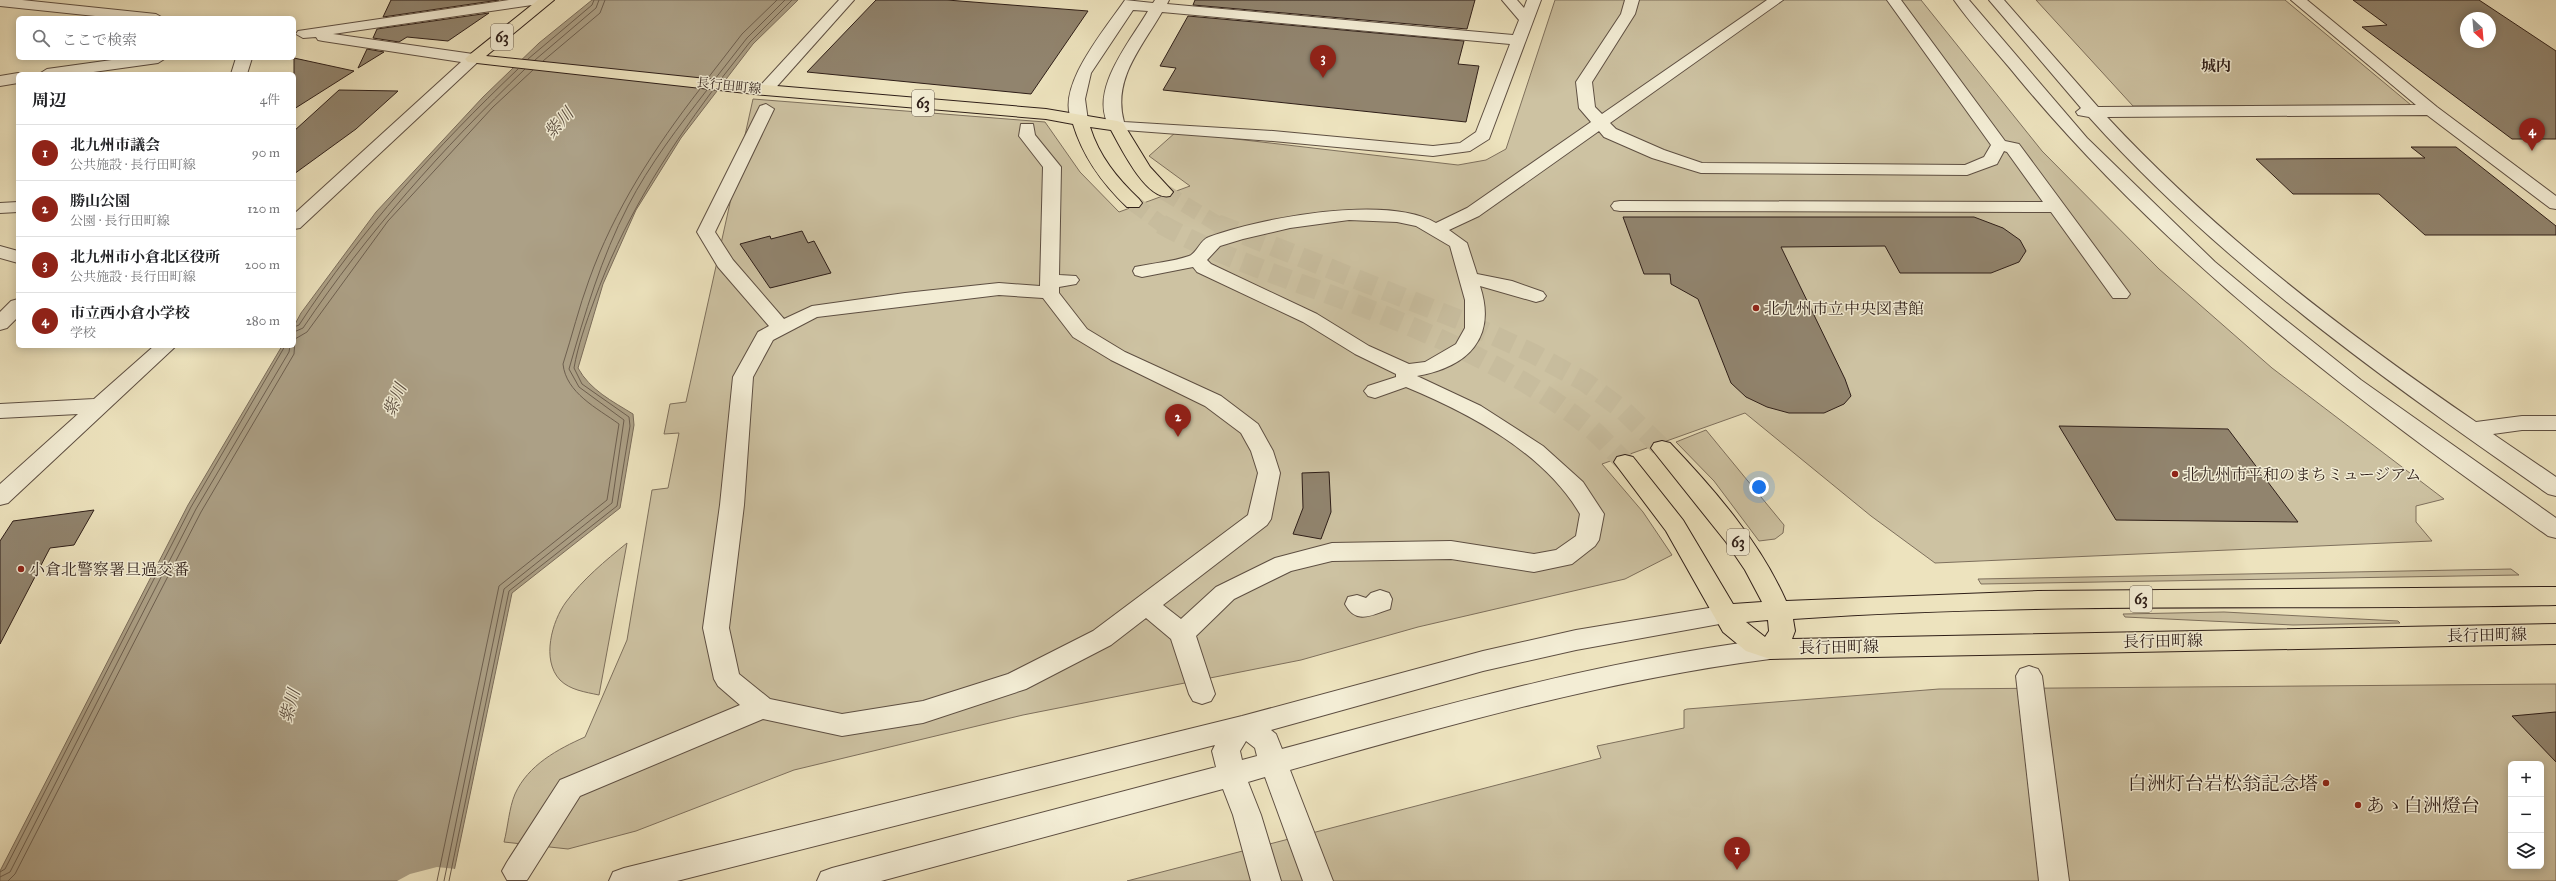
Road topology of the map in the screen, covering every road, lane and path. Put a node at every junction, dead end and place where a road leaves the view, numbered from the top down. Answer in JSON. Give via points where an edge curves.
{"nodes":[{"id":1,"x":539,"y":0,"type":"edge"},
{"id":2,"x":547,"y":0,"type":"edge"},
{"id":3,"x":847,"y":0,"type":"edge"},
{"id":4,"x":1509,"y":0,"type":"edge"},
{"id":5,"x":1534,"y":0,"type":"edge"},
{"id":6,"x":1632,"y":0,"type":"edge"},
{"id":7,"x":1776,"y":0,"type":"edge"},
{"id":8,"x":1894,"y":0,"type":"edge"},
{"id":9,"x":1961,"y":0,"type":"edge"},
{"id":10,"x":1996,"y":0,"type":"edge"},
{"id":11,"x":2298,"y":0,"type":"edge"},
{"id":12,"x":0,"y":2,"type":"edge"},
{"id":13,"x":1130,"y":3,"type":"edge"},
{"id":14,"x":1160,"y":4,"type":"edge"},
{"id":15,"x":149,"y":13,"type":"edge"},
{"id":16,"x":1526,"y":19,"type":"junction"},
{"id":17,"x":298,"y":34,"type":"edge"},
{"id":18,"x":1519,"y":40,"type":"junction"},
{"id":19,"x":473,"y":59,"type":"junction"},
{"id":20,"x":144,"y":60,"type":"edge"},
{"id":21,"x":243,"y":60,"type":"edge"},
{"id":22,"x":61,"y":72,"type":"edge"},
{"id":23,"x":240,"y":72,"type":"edge"},
{"id":24,"x":16,"y":78,"type":"edge"},
{"id":25,"x":0,"y":81,"type":"edge"},
{"id":26,"x":765,"y":90,"type":"junction"},
{"id":27,"x":766,"y":108,"type":"dead end"},
{"id":28,"x":2431,"y":110,"type":"junction"},
{"id":29,"x":2056,"y":112,"type":"junction"},
{"id":30,"x":2093,"y":112,"type":"junction"},
{"id":31,"x":1080,"y":121,"type":"junction"},
{"id":32,"x":1601,"y":123,"type":"junction"},
{"id":33,"x":1027,"y":126,"type":"dead end"},
{"id":34,"x":1117,"y":126,"type":"junction"},
{"id":35,"x":1999,"y":145,"type":"junction"},
{"id":36,"x":1164,"y":192,"type":"tunnel mouth"},
{"id":37,"x":1133,"y":203,"type":"tunnel mouth"},
{"id":38,"x":2556,"y":204,"type":"edge"},
{"id":39,"x":16,"y":206,"type":"edge"},
{"id":40,"x":1620,"y":206,"type":"dead end"},
{"id":41,"x":2057,"y":207,"type":"junction"},
{"id":42,"x":0,"y":208,"type":"edge"},
{"id":43,"x":296,"y":222,"type":"edge"},
{"id":44,"x":1436,"y":229,"type":"junction"},
{"id":45,"x":0,"y":252,"type":"edge"},
{"id":46,"x":16,"y":256,"type":"edge"},
{"id":47,"x":1197,"y":260,"type":"junction"},
{"id":48,"x":1142,"y":271,"type":"dead end"},
{"id":49,"x":1470,"y":278,"type":"junction"},
{"id":50,"x":1069,"y":280,"type":"dead end"},
{"id":51,"x":1049,"y":287,"type":"junction"},
{"id":52,"x":2120,"y":294,"type":"dead end"},
{"id":53,"x":1536,"y":296,"type":"dead end"},
{"id":54,"x":16,"y":307,"type":"edge"},
{"id":55,"x":0,"y":324,"type":"edge"},
{"id":56,"x":781,"y":328,"type":"junction"},
{"id":57,"x":164,"y":348,"type":"edge"},
{"id":58,"x":1406,"y":376,"type":"junction"},
{"id":59,"x":1375,"y":391,"type":"dead end"},
{"id":60,"x":100,"y":406,"type":"junction"},
{"id":61,"x":0,"y":411,"type":"edge"},
{"id":62,"x":2556,"y":423,"type":"edge"},
{"id":63,"x":2471,"y":430,"type":"junction"},
{"id":64,"x":1662,"y":448,"type":"tunnel mouth"},
{"id":65,"x":1625,"y":462,"type":"tunnel mouth"},
{"id":66,"x":2556,"y":488,"type":"edge"},
{"id":67,"x":0,"y":497,"type":"edge"},
{"id":68,"x":2556,"y":530,"type":"edge"},
{"id":69,"x":2556,"y":596,"type":"edge"},
{"id":70,"x":1146,"y":605,"type":"junction"},
{"id":71,"x":1777,"y":610,"type":"junction"},
{"id":72,"x":1727,"y":614,"type":"junction"},
{"id":73,"x":1182,"y":634,"type":"junction"},
{"id":74,"x":2556,"y":634,"type":"edge"},
{"id":75,"x":1770,"y":649,"type":"junction"},
{"id":76,"x":2030,"y":676,"type":"dead end"},
{"id":77,"x":1202,"y":694,"type":"dead end"},
{"id":78,"x":762,"y":708,"type":"junction"},
{"id":79,"x":1242,"y":727,"type":"junction"},
{"id":80,"x":1276,"y":763,"type":"junction"},
{"id":81,"x":1231,"y":774,"type":"junction"},
{"id":82,"x":517,"y":871,"type":"dead end"},
{"id":83,"x":624,"y":881,"type":"edge"},
{"id":84,"x":832,"y":881,"type":"edge"},
{"id":85,"x":1266,"y":881,"type":"edge"},
{"id":86,"x":1318,"y":881,"type":"edge"},
{"id":87,"x":2054,"y":881,"type":"edge"}],
"edges":[{"from":1,"to":17,"type":"street"},
{"from":2,"to":19,"type":"main road","number":"63"},
{"from":3,"to":26,"type":"street"},
{"from":4,"to":16,"type":"street"},
{"from":5,"to":16,"type":"street"},
{"from":6,"to":32,"type":"street","via":[[1628,14],[1584,82],[1587,108]]},
{"from":7,"to":32,"type":"street"},
{"from":8,"to":35,"type":"street"},
{"from":9,"to":29,"type":"street"},
{"from":10,"to":30,"type":"street"},
{"from":11,"to":28,"type":"street"},
{"from":12,"to":15,"type":"street"},
{"from":13,"to":14,"type":"street"},
{"from":13,"to":31,"type":"street","via":[[1083,72],[1077,99]]},
{"from":14,"to":18,"type":"street"},
{"from":14,"to":34,"type":"street","via":[[1121,65],[1115,81],[1111,101]]},
{"from":16,"to":18,"type":"street"},
{"from":17,"to":19,"type":"street"},
{"from":18,"to":34,"type":"street","via":[[1483,135],[1469,146],[1457,149],[1433,151],[1273,136]]},
{"from":19,"to":26,"type":"main road","name":"長行田町線","number":"63"},
{"from":19,"to":43,"type":"street"},
{"from":20,"to":22,"type":"street"},
{"from":21,"to":23,"type":"street"},
{"from":24,"to":25,"type":"street"},
{"from":26,"to":31,"type":"main road","name":"長行田町線","number":"63","via":[[1046,114]]},
{"from":27,"to":56,"type":"street","via":[[706,232],[725,263]]},
{"from":28,"to":30,"type":"street"},
{"from":28,"to":38,"type":"street"},
{"from":29,"to":30,"type":"street"},
{"from":29,"to":68,"type":"street","via":[[2165,225],[2243,295],[2317,356],[2432,443]]},
{"from":30,"to":63,"type":"street","via":[[2202,221],[2360,350]]},
{"from":31,"to":34,"type":"main road","name":"長行田町線","number":"63"},
{"from":31,"to":37,"type":"main road","via":[[1088,146],[1098,164],[1113,184]]},
{"from":32,"to":35,"type":"street","via":[[1610,133],[1658,154],[1701,168],[1967,170],[1992,160]]},
{"from":32,"to":44,"type":"street","via":[[1473,212]]},
{"from":33,"to":51,"type":"street","via":[[1027,136],[1052,167]]},
{"from":34,"to":36,"type":"main road","via":[[1140,165]]},
{"from":35,"to":41,"type":"street","via":[[2013,148]]},
{"from":39,"to":42,"type":"street"},
{"from":40,"to":41,"type":"street"},
{"from":41,"to":52,"type":"street"},
{"from":44,"to":47,"type":"street","via":[[1422,222],[1397,217],[1349,215],[1290,223],[1212,242]]},
{"from":44,"to":49,"type":"street","via":[[1458,243]]},
{"from":45,"to":46,"type":"street"},
{"from":47,"to":48,"type":"street"},
{"from":47,"to":58,"type":"street","via":[[1204,268],[1310,318]]},
{"from":49,"to":53,"type":"street","via":[[1505,285]]},
{"from":49,"to":58,"type":"street","via":[[1476,300],[1475,328],[1464,348],[1431,367]]},
{"from":50,"to":51,"type":"street"},
{"from":51,"to":56,"type":"street","via":[[999,289],[812,312]]},
{"from":51,"to":70,"type":"street","via":[[1080,333],[1118,356],[1174,380],[1213,402],[1250,429],[1270,473],[1259,519]]},
{"from":54,"to":55,"type":"street"},
{"from":56,"to":78,"type":"street","via":[[765,336],[743,377],[732,505],[716,628],[727,679]]},
{"from":57,"to":60,"type":"street"},
{"from":58,"to":59,"type":"street"},
{"from":58,"to":73,"type":"street","via":[[1485,415],[1573,484],[1592,514],[1587,540],[1563,558],[1534,563],[1451,550],[1332,552],[1284,564],[1225,593]]},
{"from":60,"to":61,"type":"street"},
{"from":60,"to":67,"type":"street"},
{"from":62,"to":63,"type":"street","via":[[2522,423]]},
{"from":63,"to":66,"type":"street"},
{"from":64,"to":71,"type":"main road","name":"長行田町線","number":"63","via":[[1697,486],[1727,525],[1761,578]]},
{"from":65,"to":72,"type":"main road","name":"長行田町線","via":[[1675,526]]},
{"from":69,"to":71,"type":"main road","number":"63","via":[[2433,600],[2088,598]]},
{"from":70,"to":73,"type":"street"},
{"from":70,"to":78,"type":"street","via":[[1102,638],[1017,682],[923,712],[842,725]]},
{"from":71,"to":72,"type":"main road","number":"63"},
{"from":71,"to":75,"type":"main road","name":"長行田町線","number":"63","via":[[1782,631]]},
{"from":72,"to":75,"type":"main road","name":"長行田町線","via":[[1732,625],[1743,635],[1755,644]]},
{"from":72,"to":79,"type":"street","via":[[1584,638],[1522,652],[1333,700]]},
{"from":73,"to":77,"type":"street"},
{"from":74,"to":75,"type":"main road","name":"長行田町線"},
{"from":75,"to":80,"type":"street","via":[[1705,655],[1618,671],[1545,688]]},
{"from":76,"to":87,"type":"street"},
{"from":78,"to":82,"type":"street","via":[[570,788]]},
{"from":79,"to":80,"type":"street","via":[[1257,734],[1266,742]]},
{"from":79,"to":81,"type":"street","via":[[1230,741],[1226,751]]},
{"from":79,"to":83,"type":"street"},
{"from":80,"to":81,"type":"street"},
{"from":80,"to":86,"type":"street"},
{"from":81,"to":84,"type":"street"},
{"from":81,"to":85,"type":"street","via":[[1247,815]]}]}
